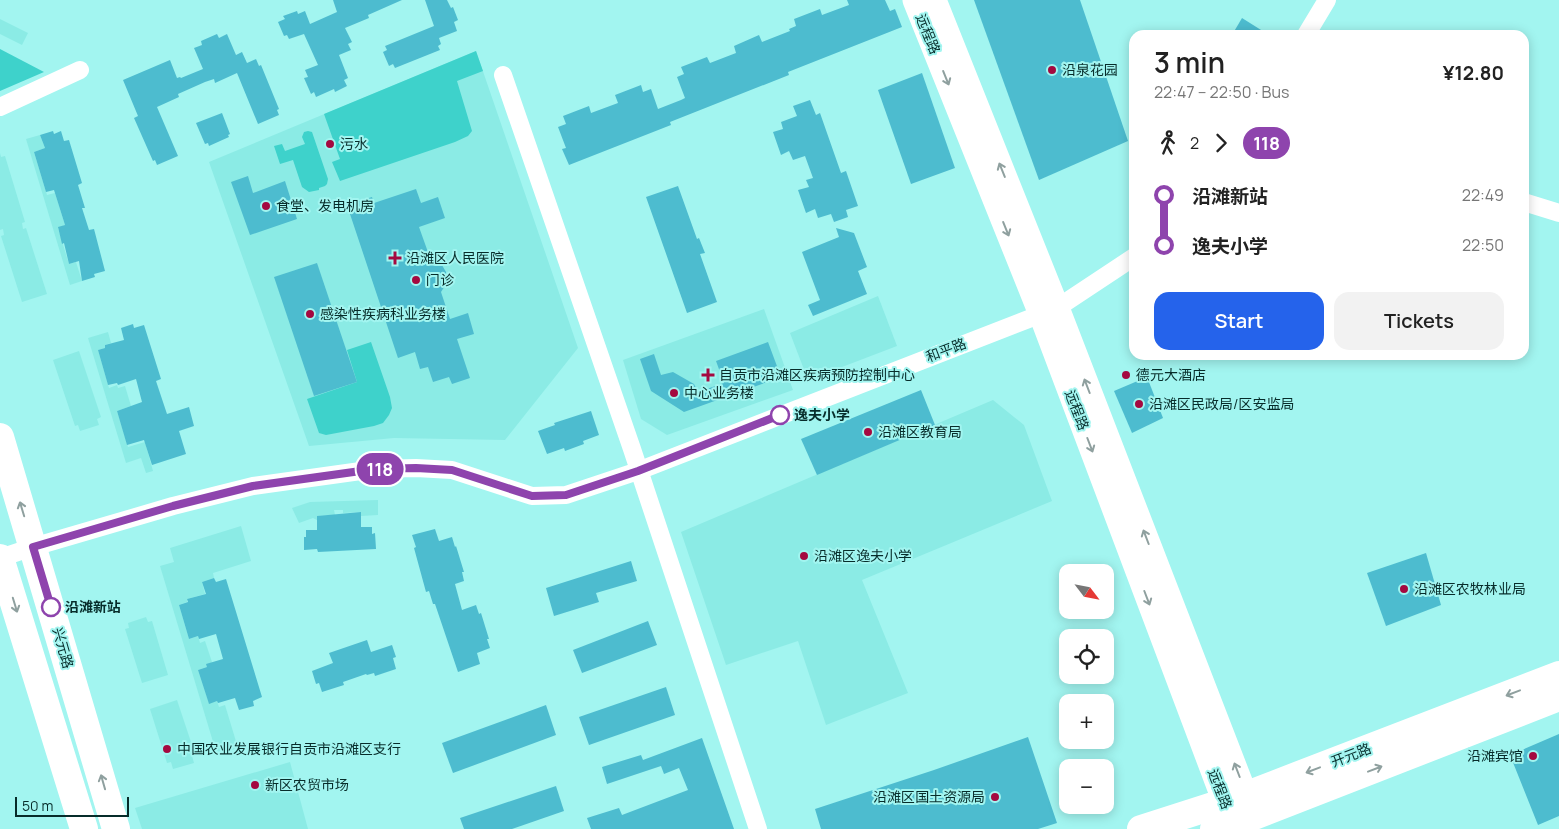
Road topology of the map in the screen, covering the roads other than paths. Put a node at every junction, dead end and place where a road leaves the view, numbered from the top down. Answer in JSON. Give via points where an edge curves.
{"nodes":[{"id":1,"x":915,"y":0,"type":"edge"},
{"id":2,"x":934,"y":0,"type":"edge"},
{"id":3,"x":1327,"y":0,"type":"edge"},
{"id":4,"x":1309,"y":30,"type":"edge"},
{"id":5,"x":80,"y":70,"type":"dead end"},
{"id":6,"x":502,"y":75,"type":"dead end"},
{"id":7,"x":0,"y":107,"type":"edge"},
{"id":8,"x":1529,"y":204,"type":"edge"},
{"id":9,"x":1559,"y":213,"type":"edge"},
{"id":10,"x":1129,"y":259,"type":"edge"},
{"id":11,"x":1049,"y":311,"type":"junction"},
{"id":12,"x":0,"y":438,"type":"edge"},
{"id":13,"x":638,"y":471,"type":"junction"},
{"id":14,"x":33,"y":547,"type":"junction"},
{"id":15,"x":0,"y":558,"type":"edge"},
{"id":16,"x":1559,"y":675,"type":"edge"},
{"id":17,"x":1559,"y":697,"type":"edge"},
{"id":18,"x":1238,"y":818,"type":"edge"},
{"id":19,"x":84,"y":829,"type":"edge"},
{"id":20,"x":116,"y":829,"type":"edge"},
{"id":21,"x":758,"y":829,"type":"edge"},
{"id":22,"x":1141,"y":829,"type":"edge"}],
"edges":[{"from":1,"to":11,"type":"main road","name":"远程路","one_way":true},
{"from":11,"to":2,"type":"main road","name":"远程路","one_way":true},
{"from":3,"to":4,"type":"street"},
{"from":5,"to":7,"type":"street"},
{"from":6,"to":13,"type":"street"},
{"from":8,"to":9,"type":"street"},
{"from":10,"to":11,"type":"street","name":"和平路"},
{"from":11,"to":13,"type":"street","name":"和平路"},
{"from":11,"to":18,"type":"main road","name":"远程路"},
{"from":14,"to":12,"type":"main road","name":"兴元路","one_way":true},
{"from":13,"to":14,"type":"street","name":"和平路","via":[[566,495],[532,496],[452,470],[375,469],[253,486]]},
{"from":13,"to":21,"type":"street"},
{"from":14,"to":15,"type":"street","name":"和平路"},
{"from":20,"to":14,"type":"main road","name":"兴元路","one_way":true},
{"from":15,"to":19,"type":"main road","one_way":true},
{"from":16,"to":18,"type":"main road","name":"开元路","one_way":true},
{"from":18,"to":17,"type":"main road","name":"开元路","one_way":true},
{"from":18,"to":22,"type":"main road","name":"开元路"}]}
